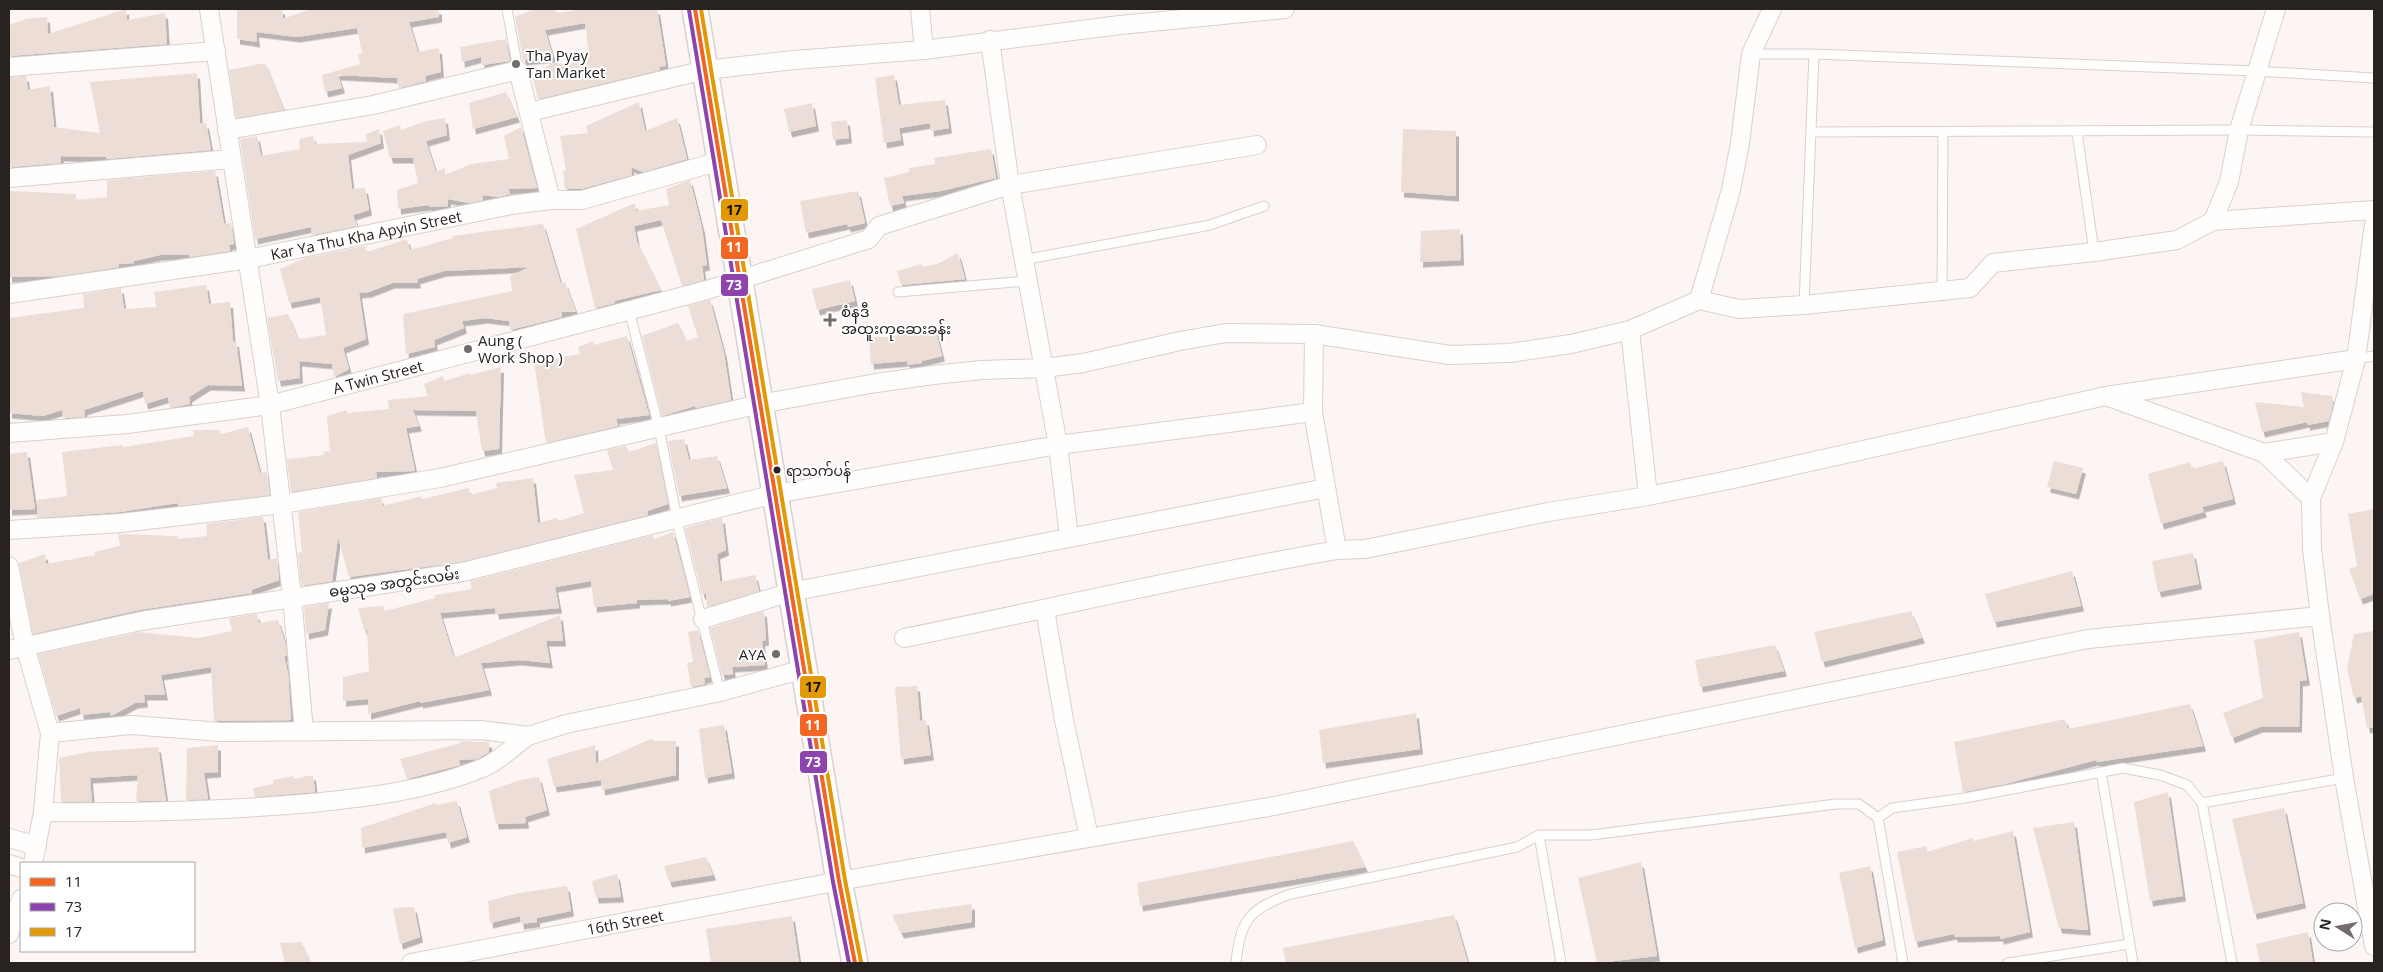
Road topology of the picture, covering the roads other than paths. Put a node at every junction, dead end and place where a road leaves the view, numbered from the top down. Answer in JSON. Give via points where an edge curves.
{"nodes":[{"id":1,"x":209,"y":9,"type":"edge"},
{"id":2,"x":506,"y":9,"type":"edge"},
{"id":3,"x":695,"y":9,"type":"edge"},
{"id":4,"x":920,"y":9,"type":"edge"},
{"id":5,"x":1286,"y":9,"type":"edge"},
{"id":6,"x":1772,"y":9,"type":"edge"},
{"id":7,"x":2276,"y":9,"type":"edge"},
{"id":8,"x":990,"y":40,"type":"junction"},
{"id":9,"x":216,"y":50,"type":"junction"},
{"id":10,"x":924,"y":50,"type":"junction"},
{"id":11,"x":1752,"y":54,"type":"junction"},
{"id":12,"x":1814,"y":54,"type":"junction"},
{"id":13,"x":9,"y":67,"type":"edge"},
{"id":14,"x":518,"y":70,"type":"junction"},
{"id":15,"x":705,"y":70,"type":"junction"},
{"id":16,"x":2256,"y":70,"type":"junction"},
{"id":17,"x":2374,"y":78,"type":"edge"},
{"id":18,"x":529,"y":112,"type":"junction"},
{"id":19,"x":228,"y":130,"type":"junction"},
{"id":20,"x":2239,"y":130,"type":"junction"},
{"id":21,"x":1811,"y":132,"type":"junction"},
{"id":22,"x":1943,"y":132,"type":"junction"},
{"id":23,"x":2077,"y":132,"type":"junction"},
{"id":24,"x":2374,"y":132,"type":"edge"},
{"id":25,"x":1257,"y":145,"type":"dead end"},
{"id":26,"x":232,"y":159,"type":"junction"},
{"id":27,"x":720,"y":161,"type":"junction"},
{"id":28,"x":9,"y":178,"type":"edge"},
{"id":29,"x":1010,"y":185,"type":"junction"},
{"id":30,"x":551,"y":200,"type":"junction"},
{"id":31,"x":1264,"y":206,"type":"dead end"},
{"id":32,"x":2374,"y":210,"type":"edge"},
{"id":33,"x":2213,"y":222,"type":"junction"},
{"id":34,"x":2374,"y":224,"type":"edge"},
{"id":35,"x":2094,"y":252,"type":"junction"},
{"id":36,"x":248,"y":259,"type":"junction"},
{"id":37,"x":1024,"y":260,"type":"junction"},
{"id":38,"x":739,"y":280,"type":"junction"},
{"id":39,"x":1027,"y":281,"type":"junction"},
{"id":40,"x":1942,"y":291,"type":"junction"},
{"id":41,"x":898,"y":292,"type":"dead end"},
{"id":42,"x":9,"y":294,"type":"edge"},
{"id":43,"x":1699,"y":300,"type":"junction"},
{"id":44,"x":1804,"y":305,"type":"junction"},
{"id":45,"x":629,"y":310,"type":"junction"},
{"id":46,"x":1630,"y":330,"type":"junction"},
{"id":47,"x":1314,"y":334,"type":"junction"},
{"id":48,"x":2374,"y":356,"type":"edge"},
{"id":49,"x":2356,"y":359,"type":"junction"},
{"id":50,"x":1043,"y":368,"type":"junction"},
{"id":51,"x":2106,"y":396,"type":"junction"},
{"id":52,"x":270,"y":404,"type":"junction"},
{"id":53,"x":760,"y":404,"type":"junction"},
{"id":54,"x":1313,"y":412,"type":"junction"},
{"id":55,"x":659,"y":428,"type":"junction"},
{"id":56,"x":9,"y":433,"type":"edge"},
{"id":57,"x":2334,"y":442,"type":"junction"},
{"id":58,"x":1058,"y":445,"type":"junction"},
{"id":59,"x":2264,"y":453,"type":"junction"},
{"id":60,"x":1326,"y":488,"type":"junction"},
{"id":61,"x":775,"y":494,"type":"junction"},
{"id":62,"x":1648,"y":496,"type":"junction"},
{"id":63,"x":2311,"y":498,"type":"junction"},
{"id":64,"x":282,"y":504,"type":"junction"},
{"id":65,"x":678,"y":519,"type":"junction"},
{"id":66,"x":9,"y":530,"type":"edge"},
{"id":67,"x":1069,"y":537,"type":"junction"},
{"id":68,"x":1337,"y":550,"type":"junction"},
{"id":69,"x":9,"y":566,"type":"edge"},
{"id":70,"x":791,"y":592,"type":"junction"},
{"id":71,"x":292,"y":597,"type":"junction"},
{"id":72,"x":1045,"y":610,"type":"junction"},
{"id":73,"x":2320,"y":616,"type":"junction"},
{"id":74,"x":702,"y":619,"type":"junction"},
{"id":75,"x":904,"y":638,"type":"dead end"},
{"id":76,"x":17,"y":648,"type":"edge"},
{"id":77,"x":804,"y":669,"type":"junction"},
{"id":78,"x":720,"y":692,"type":"junction"},
{"id":79,"x":304,"y":731,"type":"junction"},
{"id":80,"x":50,"y":733,"type":"junction"},
{"id":81,"x":528,"y":736,"type":"junction"},
{"id":82,"x":2101,"y":772,"type":"junction"},
{"id":83,"x":2344,"y":778,"type":"junction"},
{"id":84,"x":2202,"y":803,"type":"junction"},
{"id":85,"x":43,"y":812,"type":"junction"},
{"id":86,"x":1878,"y":818,"type":"junction"},
{"id":87,"x":1539,"y":835,"type":"junction"},
{"id":88,"x":1089,"y":837,"type":"junction"},
{"id":89,"x":9,"y":838,"type":"edge"},
{"id":90,"x":37,"y":846,"type":"junction"},
{"id":91,"x":33,"y":862,"type":"edge"},
{"id":92,"x":839,"y":881,"type":"junction"},
{"id":93,"x":20,"y":902,"type":"edge"},
{"id":94,"x":9,"y":934,"type":"edge"},
{"id":95,"x":2130,"y":944,"type":"junction"},
{"id":96,"x":2374,"y":946,"type":"edge"},
{"id":97,"x":411,"y":963,"type":"edge"},
{"id":98,"x":855,"y":963,"type":"edge"},
{"id":99,"x":1236,"y":963,"type":"edge"},
{"id":100,"x":1561,"y":963,"type":"edge"},
{"id":101,"x":1903,"y":963,"type":"edge"},
{"id":102,"x":2008,"y":963,"type":"edge"},
{"id":103,"x":2133,"y":963,"type":"edge"},
{"id":104,"x":2232,"y":963,"type":"edge"}],
"edges":[{"from":1,"to":9,"type":"street"},
{"from":2,"to":14,"type":"lane"},
{"from":3,"to":15,"type":"main road"},
{"from":4,"to":10,"type":"street"},
{"from":5,"to":8,"type":"street"},
{"from":6,"to":11,"type":"street"},
{"from":7,"to":16,"type":"street"},
{"from":8,"to":10,"type":"street"},
{"from":8,"to":29,"type":"street"},
{"from":9,"to":13,"type":"street"},
{"from":9,"to":19,"type":"street"},
{"from":10,"to":15,"type":"street"},
{"from":11,"to":12,"type":"lane"},
{"from":11,"to":43,"type":"street","via":[[1730,190]]},
{"from":12,"to":16,"type":"lane"},
{"from":12,"to":21,"type":"lane"},
{"from":14,"to":18,"type":"street"},
{"from":14,"to":19,"type":"street","via":[[373,105]]},
{"from":15,"to":18,"type":"street"},
{"from":15,"to":27,"type":"main road"},
{"from":16,"to":17,"type":"lane"},
{"from":16,"to":20,"type":"street"},
{"from":18,"to":30,"type":"street"},
{"from":19,"to":26,"type":"street"},
{"from":20,"to":23,"type":"lane"},
{"from":20,"to":24,"type":"lane"},
{"from":20,"to":33,"type":"street","via":[[2230,182]]},
{"from":21,"to":22,"type":"lane"},
{"from":21,"to":44,"type":"lane"},
{"from":22,"to":23,"type":"lane"},
{"from":22,"to":40,"type":"lane"},
{"from":23,"to":35,"type":"lane"},
{"from":25,"to":29,"type":"street","name":"A Twin Street"},
{"from":26,"to":28,"type":"street"},
{"from":26,"to":36,"type":"street"},
{"from":27,"to":30,"type":"street","name":"Kar Ya Thu Kha Apyin Street","via":[[582,200]]},
{"from":27,"to":38,"type":"main road"},
{"from":29,"to":37,"type":"street"},
{"from":29,"to":38,"type":"street","name":"A Twin Street","via":[[879,226],[868,239]]},
{"from":30,"to":36,"type":"street","name":"Kar Ya Thu Kha Apyin Street","via":[[511,205]]},
{"from":31,"to":37,"type":"lane","via":[[1210,225]]},
{"from":32,"to":33,"type":"street"},
{"from":33,"to":35,"type":"street","via":[[2177,240]]},
{"from":34,"to":49,"type":"street"},
{"from":35,"to":40,"type":"street","via":[[1993,263],[1970,288]]},
{"from":36,"to":42,"type":"street","name":"Kar Ya Thu Kha Apyin Street"},
{"from":36,"to":52,"type":"street"},
{"from":37,"to":39,"type":"street"},
{"from":38,"to":45,"type":"street","name":"A Twin Street"},
{"from":38,"to":53,"type":"main road"},
{"from":39,"to":41,"type":"lane"},
{"from":39,"to":50,"type":"street"},
{"from":40,"to":44,"type":"street"},
{"from":43,"to":44,"type":"street","via":[[1739,309]]},
{"from":43,"to":46,"type":"street"},
{"from":45,"to":52,"type":"street","name":"A Twin Street"},
{"from":45,"to":55,"type":"lane"},
{"from":46,"to":47,"type":"street","via":[[1572,344],[1509,353],[1450,355]]},
{"from":46,"to":62,"type":"street"},
{"from":47,"to":50,"type":"street","via":[[1226,333]]},
{"from":47,"to":54,"type":"street"},
{"from":48,"to":49,"type":"lane"},
{"from":49,"to":51,"type":"street"},
{"from":49,"to":57,"type":"street"},
{"from":50,"to":53,"type":"street","via":[[933,375]]},
{"from":50,"to":58,"type":"street"},
{"from":51,"to":59,"type":"street"},
{"from":51,"to":62,"type":"street"},
{"from":52,"to":56,"type":"street","name":"A Twin Street","via":[[127,424]]},
{"from":52,"to":64,"type":"street"},
{"from":53,"to":55,"type":"street"},
{"from":53,"to":61,"type":"main road"},
{"from":54,"to":58,"type":"street","name":"ဓမ္မသုခ အတွင်းလမ်း"},
{"from":54,"to":60,"type":"street"},
{"from":55,"to":64,"type":"street","via":[[440,478]]},
{"from":55,"to":65,"type":"lane"},
{"from":57,"to":59,"type":"street"},
{"from":57,"to":63,"type":"street"},
{"from":58,"to":61,"type":"street","name":"ဓမ္မသုခ အတွင်းလမ်း"},
{"from":58,"to":67,"type":"street"},
{"from":59,"to":63,"type":"street"},
{"from":60,"to":67,"type":"street"},
{"from":60,"to":68,"type":"street"},
{"from":61,"to":65,"type":"street","name":"ဓမ္မသုခ အတွင်းလမ်း"},
{"from":61,"to":70,"type":"main road"},
{"from":62,"to":68,"type":"street","via":[[1548,512],[1365,549]]},
{"from":63,"to":73,"type":"street","via":[[2312,549]]},
{"from":64,"to":66,"type":"street","via":[[121,523]]},
{"from":64,"to":71,"type":"street"},
{"from":65,"to":71,"type":"street","name":"ဓမ္မသုခ အတွင်းလမ်း","via":[[463,572]]},
{"from":65,"to":74,"type":"lane"},
{"from":67,"to":70,"type":"street"},
{"from":68,"to":72,"type":"street","via":[[1245,566]]},
{"from":69,"to":76,"type":"street"},
{"from":70,"to":74,"type":"street"},
{"from":70,"to":77,"type":"main road"},
{"from":71,"to":76,"type":"street","name":"ဓမ္မသုခ အတွင်းလမ်း","via":[[141,621]]},
{"from":71,"to":79,"type":"street"},
{"from":72,"to":75,"type":"street"},
{"from":72,"to":88,"type":"street"},
{"from":73,"to":83,"type":"street"},
{"from":73,"to":88,"type":"street","name":"16th Street","via":[[2088,639],[1274,806]]},
{"from":74,"to":78,"type":"lane"},
{"from":76,"to":80,"type":"street"},
{"from":77,"to":78,"type":"street"},
{"from":77,"to":92,"type":"main road"},
{"from":78,"to":81,"type":"street","via":[[566,724]]},
{"from":79,"to":80,"type":"street","via":[[221,732],[131,725]]},
{"from":79,"to":81,"type":"street","via":[[481,730]]},
{"from":80,"to":85,"type":"street"},
{"from":81,"to":85,"type":"street","via":[[487,766],[449,780],[372,797],[146,814]]},
{"from":82,"to":84,"type":"lane","via":[[2123,768],[2160,775],[2187,785]]},
{"from":82,"to":86,"type":"lane","via":[[1965,798],[1892,808]]},
{"from":82,"to":95,"type":"lane"},
{"from":83,"to":84,"type":"lane"},
{"from":83,"to":96,"type":"street"},
{"from":84,"to":104,"type":"lane"},
{"from":85,"to":90,"type":"street"},
{"from":86,"to":87,"type":"lane","via":[[1859,804],[1836,804],[1591,836]]},
{"from":86,"to":101,"type":"lane"},
{"from":87,"to":99,"type":"lane","via":[[1517,847],[1270,900],[1251,915],[1240,931]]},
{"from":87,"to":100,"type":"lane"},
{"from":88,"to":92,"type":"street","name":"16th Street"},
{"from":89,"to":90,"type":"street"},
{"from":90,"to":91,"type":"street"},
{"from":92,"to":97,"type":"street","name":"16th Street"},
{"from":92,"to":98,"type":"main road"},
{"from":93,"to":94,"type":"street"},
{"from":95,"to":102,"type":"lane"},
{"from":95,"to":103,"type":"lane"}]}
